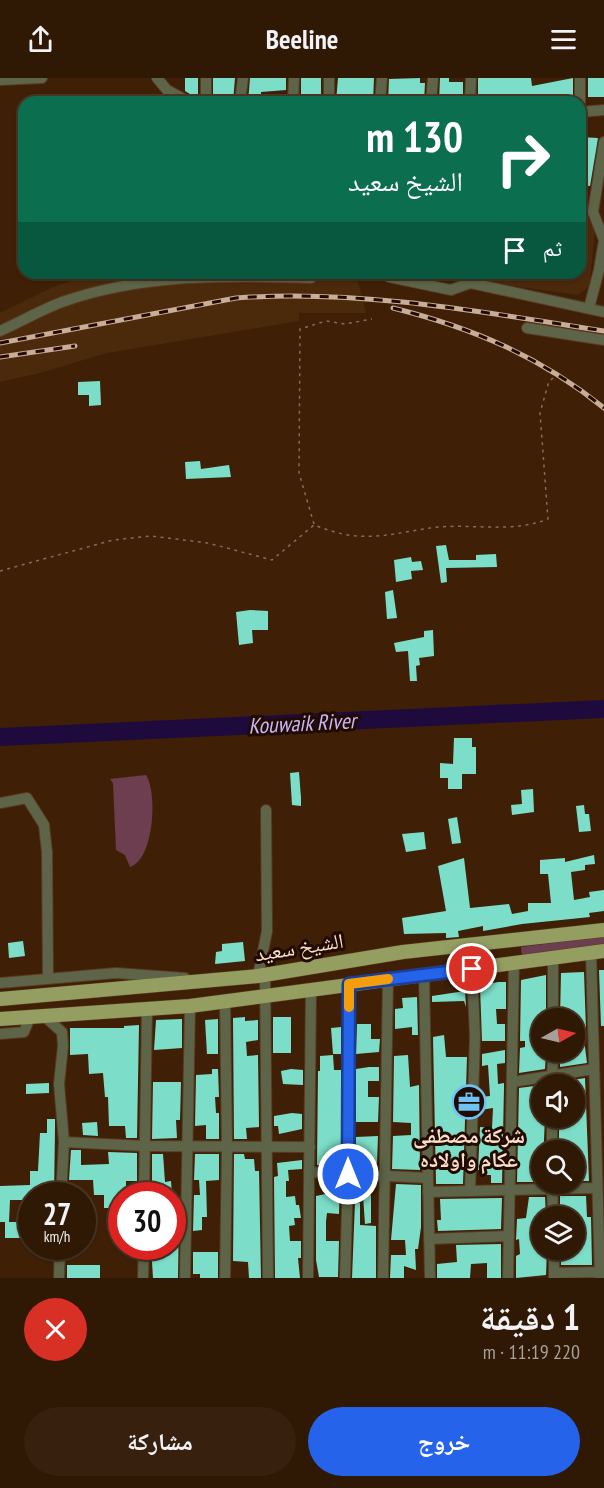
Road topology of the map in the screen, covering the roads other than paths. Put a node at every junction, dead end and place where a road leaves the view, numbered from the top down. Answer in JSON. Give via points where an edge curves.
{"nodes":[{"id":1,"x":42,"y":78,"type":"edge"},
{"id":2,"x":156,"y":78,"type":"edge"},
{"id":3,"x":167,"y":78,"type":"edge"},
{"id":4,"x":206,"y":78,"type":"edge"},
{"id":5,"x":243,"y":78,"type":"edge"},
{"id":6,"x":294,"y":78,"type":"edge"},
{"id":7,"x":329,"y":78,"type":"edge"},
{"id":8,"x":382,"y":78,"type":"edge"},
{"id":9,"x":433,"y":78,"type":"edge"},
{"id":10,"x":471,"y":78,"type":"edge"},
{"id":11,"x":580,"y":78,"type":"edge"},
{"id":12,"x":0,"y":80,"type":"edge"},
{"id":13,"x":176,"y":96,"type":"joint"},
{"id":14,"x":206,"y":96,"type":"edge"},
{"id":15,"x":241,"y":96,"type":"edge"},
{"id":16,"x":292,"y":96,"type":"edge"},
{"id":17,"x":329,"y":96,"type":"edge"},
{"id":18,"x":380,"y":96,"type":"edge"},
{"id":19,"x":432,"y":96,"type":"edge"},
{"id":20,"x":470,"y":96,"type":"edge"},
{"id":21,"x":580,"y":96,"type":"edge"},
{"id":22,"x":604,"y":110,"type":"edge"},
{"id":23,"x":586,"y":112,"type":"edge"},
{"id":24,"x":604,"y":142,"type":"edge"},
{"id":25,"x":185,"y":279,"type":"edge"},
{"id":26,"x":424,"y":279,"type":"edge"},
{"id":27,"x":462,"y":279,"type":"edge"},
{"id":28,"x":461,"y":286,"type":"junction"},
{"id":29,"x":589,"y":308,"type":"junction"},
{"id":30,"x":604,"y":310,"type":"edge"},
{"id":31,"x":527,"y":328,"type":"dead end"},
{"id":32,"x":1,"y":330,"type":"edge"},
{"id":33,"x":604,"y":340,"type":"edge"},
{"id":34,"x":0,"y":803,"type":"edge"},
{"id":35,"x":266,"y":810,"type":"dead end"},
{"id":36,"x":604,"y":930,"type":"edge"},
{"id":37,"x":598,"y":952,"type":"edge"},
{"id":38,"x":553,"y":958,"type":"junction"},
{"id":39,"x":514,"y":963,"type":"junction"},
{"id":40,"x":472,"y":969,"type":"junction"},
{"id":41,"x":424,"y":974,"type":"junction"},
{"id":42,"x":262,"y":975,"type":"junction"},
{"id":43,"x":48,"y":979,"type":"junction"},
{"id":44,"x":388,"y":979,"type":"junction"},
{"id":45,"x":217,"y":980,"type":"junction"},
{"id":46,"x":0,"y":983,"type":"edge"},
{"id":47,"x":349,"y":984,"type":"junction"},
{"id":48,"x":311,"y":989,"type":"junction"},
{"id":49,"x":29,"y":996,"type":"junction"},
{"id":50,"x":266,"y":996,"type":"junction"},
{"id":51,"x":0,"y":999,"type":"edge"},
{"id":52,"x":225,"y":1001,"type":"junction"},
{"id":53,"x":190,"y":1006,"type":"junction"},
{"id":54,"x":553,"y":1008,"type":"edge"},
{"id":55,"x":147,"y":1009,"type":"junction"},
{"id":56,"x":36,"y":1016,"type":"junction"},
{"id":57,"x":0,"y":1019,"type":"edge"},
{"id":58,"x":0,"y":1034,"type":"edge"},
{"id":59,"x":594,"y":1069,"type":"junction"},
{"id":60,"x":575,"y":1074,"type":"edge"},
{"id":61,"x":531,"y":1081,"type":"edge"},
{"id":62,"x":512,"y":1082,"type":"junction"},
{"id":63,"x":64,"y":1142,"type":"junction"},
{"id":64,"x":145,"y":1146,"type":"junction"},
{"id":65,"x":188,"y":1146,"type":"junction"},
{"id":66,"x":228,"y":1147,"type":"junction"},
{"id":67,"x":267,"y":1147,"type":"junction"},
{"id":68,"x":310,"y":1147,"type":"junction"},
{"id":69,"x":600,"y":1168,"type":"edge"},
{"id":70,"x":309,"y":1172,"type":"junction"},
{"id":71,"x":348,"y":1174,"type":"junction"},
{"id":72,"x":385,"y":1174,"type":"junction"},
{"id":73,"x":428,"y":1178,"type":"junction"},
{"id":74,"x":62,"y":1182,"type":"edge"},
{"id":75,"x":144,"y":1182,"type":"edge"},
{"id":76,"x":585,"y":1187,"type":"edge"},
{"id":77,"x":531,"y":1188,"type":"edge"},
{"id":78,"x":597,"y":1188,"type":"junction"},
{"id":79,"x":510,"y":1190,"type":"junction"},
{"id":80,"x":470,"y":1191,"type":"junction"},
{"id":81,"x":428,"y":1192,"type":"junction"},
{"id":82,"x":509,"y":1236,"type":"junction"},
{"id":83,"x":429,"y":1239,"type":"junction"},
{"id":84,"x":60,"y":1260,"type":"edge"},
{"id":85,"x":144,"y":1260,"type":"edge"},
{"id":86,"x":554,"y":1260,"type":"edge"},
{"id":87,"x":601,"y":1274,"type":"edge"},
{"id":88,"x":554,"y":1276,"type":"edge"},
{"id":89,"x":59,"y":1278,"type":"edge"},
{"id":90,"x":143,"y":1278,"type":"edge"},
{"id":91,"x":185,"y":1278,"type":"edge"},
{"id":92,"x":225,"y":1278,"type":"edge"},
{"id":93,"x":268,"y":1278,"type":"edge"},
{"id":94,"x":308,"y":1278,"type":"edge"},
{"id":95,"x":345,"y":1278,"type":"edge"},
{"id":96,"x":383,"y":1278,"type":"edge"},
{"id":97,"x":430,"y":1278,"type":"edge"},
{"id":98,"x":508,"y":1278,"type":"edge"}],
"edges":[{"from":1,"to":12,"type":"street"},
{"from":2,"to":13,"type":"street"},
{"from":3,"to":13,"type":"street"},
{"from":4,"to":14,"type":"street"},
{"from":5,"to":15,"type":"street"},
{"from":6,"to":16,"type":"street"},
{"from":7,"to":17,"type":"street"},
{"from":8,"to":18,"type":"street"},
{"from":9,"to":19,"type":"street"},
{"from":10,"to":20,"type":"street"},
{"from":11,"to":21,"type":"street"},
{"from":22,"to":23,"type":"street"},
{"from":24,"to":29,"type":"street","via":[[593,212],[604,240]]},
{"from":25,"to":32,"type":"street","via":[[112,288],[61,303]]},
{"from":26,"to":28,"type":"street","via":[[451,290]]},
{"from":27,"to":28,"type":"street"},
{"from":28,"to":29,"type":"street","via":[[470,283]]},
{"from":29,"to":30,"type":"street"},
{"from":31,"to":33,"type":"street"},
{"from":34,"to":43,"type":"street","via":[[27,798],[44,825]]},
{"from":35,"to":42,"type":"street","via":[[267,931]]},
{"from":36,"to":42,"type":"main road","name":"الشيخ سعيد","via":[[403,952]]},
{"from":37,"to":38,"type":"main road","name":"الشيخ سعيد"},
{"from":37,"to":59,"type":"street"},
{"from":38,"to":39,"type":"main road","name":"الشيخ سعيد"},
{"from":38,"to":54,"type":"street"},
{"from":39,"to":40,"type":"main road","name":"الشيخ سعيد"},
{"from":39,"to":62,"type":"street"},
{"from":40,"to":41,"type":"main road","name":"الشيخ سعيد"},
{"from":40,"to":80,"type":"street","via":[[476,1037]]},
{"from":41,"to":44,"type":"main road","name":"الشيخ سعيد"},
{"from":41,"to":73,"type":"street"},
{"from":42,"to":45,"type":"main road","name":"الشيخ سعيد"},
{"from":42,"to":50,"type":"street"},
{"from":43,"to":45,"type":"street","via":[[116,973]]},
{"from":43,"to":46,"type":"street"},
{"from":44,"to":47,"type":"main road","name":"الشيخ سعيد"},
{"from":44,"to":72,"type":"street"},
{"from":45,"to":49,"type":"main road","name":"الشيخ سعيد"},
{"from":47,"to":48,"type":"main road","name":"الشيخ سعيد"},
{"from":47,"to":71,"type":"street"},
{"from":48,"to":50,"type":"main road","name":"الشيخ سعيد"},
{"from":48,"to":68,"type":"street"},
{"from":49,"to":51,"type":"main road","name":"الشيخ سعيد"},
{"from":49,"to":56,"type":"main road"},
{"from":50,"to":52,"type":"main road","name":"الشيخ سعيد"},
{"from":50,"to":67,"type":"street"},
{"from":52,"to":53,"type":"main road","name":"الشيخ سعيد"},
{"from":52,"to":66,"type":"street"},
{"from":53,"to":55,"type":"main road","name":"الشيخ سعيد"},
{"from":53,"to":65,"type":"street"},
{"from":55,"to":56,"type":"main road","name":"الشيخ سعيد"},
{"from":55,"to":64,"type":"street"},
{"from":56,"to":57,"type":"main road","name":"الشيخ سعيد"},
{"from":56,"to":58,"type":"street","via":[[24,1032]]},
{"from":56,"to":63,"type":"street","via":[[62,1032],[59,1084]]},
{"from":59,"to":60,"type":"street"},
{"from":59,"to":69,"type":"street"},
{"from":61,"to":62,"type":"street"},
{"from":62,"to":79,"type":"street"},
{"from":63,"to":64,"type":"street"},
{"from":63,"to":74,"type":"street"},
{"from":64,"to":65,"type":"street"},
{"from":64,"to":75,"type":"street"},
{"from":65,"to":66,"type":"street"},
{"from":65,"to":91,"type":"street"},
{"from":66,"to":67,"type":"street"},
{"from":66,"to":92,"type":"street"},
{"from":67,"to":68,"type":"street"},
{"from":67,"to":93,"type":"street"},
{"from":68,"to":70,"type":"street"},
{"from":69,"to":78,"type":"street"},
{"from":70,"to":71,"type":"street"},
{"from":70,"to":94,"type":"street"},
{"from":71,"to":72,"type":"street"},
{"from":71,"to":95,"type":"street"},
{"from":72,"to":73,"type":"street"},
{"from":72,"to":96,"type":"street"},
{"from":73,"to":81,"type":"street"},
{"from":76,"to":78,"type":"street"},
{"from":77,"to":79,"type":"street"},
{"from":78,"to":87,"type":"street"},
{"from":79,"to":80,"type":"street"},
{"from":79,"to":82,"type":"street"},
{"from":80,"to":81,"type":"street"},
{"from":81,"to":83,"type":"street"},
{"from":82,"to":83,"type":"street"},
{"from":82,"to":98,"type":"street"},
{"from":83,"to":97,"type":"street"},
{"from":84,"to":89,"type":"street"},
{"from":85,"to":90,"type":"street"},
{"from":86,"to":88,"type":"street"},
{"from":87,"to":88,"type":"street"}]}
